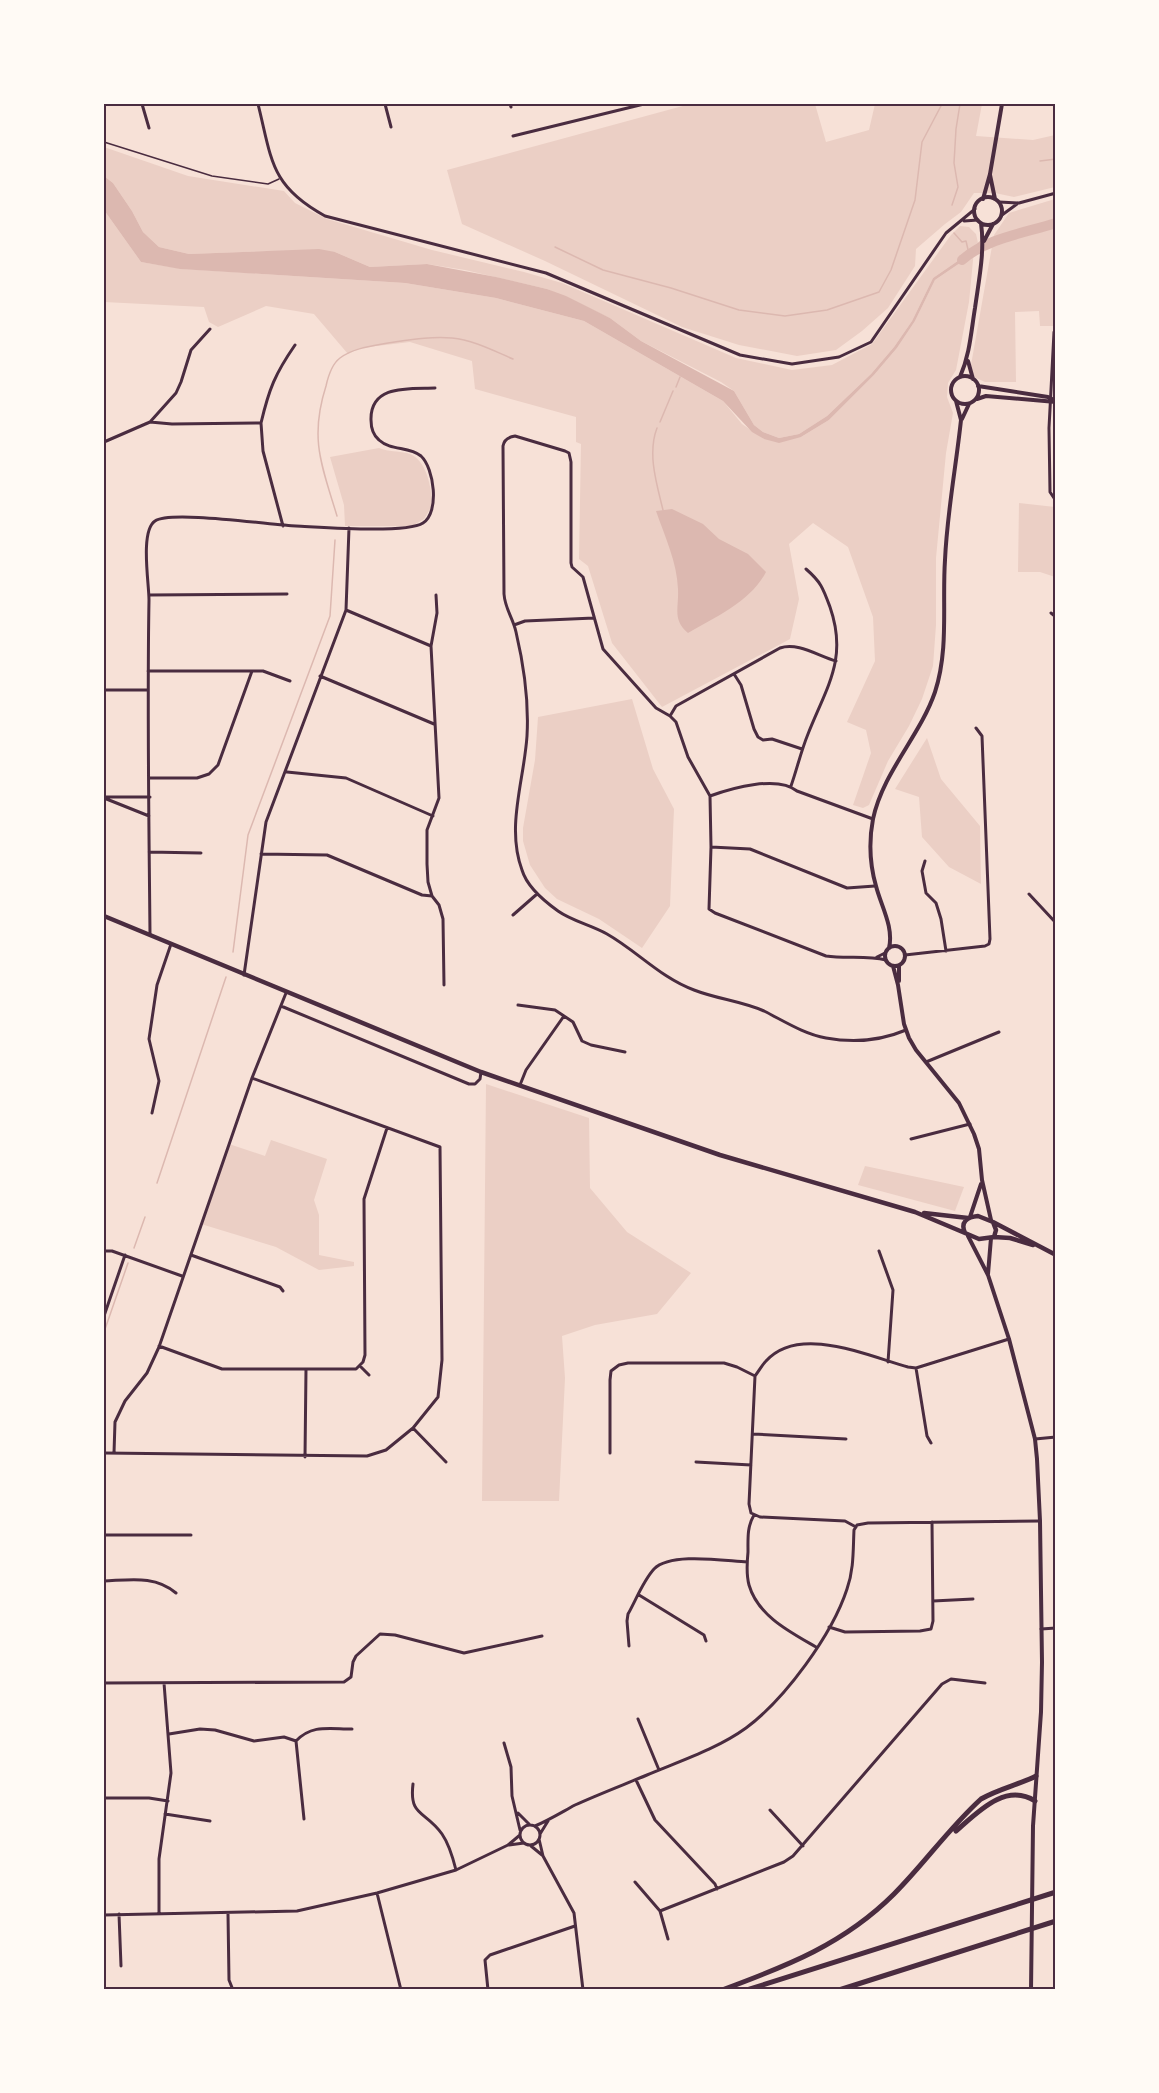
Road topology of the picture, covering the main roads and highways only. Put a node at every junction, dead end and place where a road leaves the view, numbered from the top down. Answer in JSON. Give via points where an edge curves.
{"nodes":[{"id":1,"x":104,"y":916,"type":"edge"},
{"id":2,"x":915,"y":1212,"type":"junction"},
{"id":3,"x":969,"y":1217,"type":"junction"},
{"id":4,"x":992,"y":1221,"type":"junction"},
{"id":5,"x":967,"y":1234,"type":"junction"},
{"id":6,"x":992,"y":1237,"type":"junction"},
{"id":7,"x":1054,"y":1254,"type":"edge"},
{"id":8,"x":1035,"y":1776,"type":"road end"},
{"id":9,"x":1035,"y":1801,"type":"road end"},
{"id":10,"x":943,"y":1841,"type":"junction"},
{"id":11,"x":1056,"y":1892,"type":"edge"},
{"id":12,"x":1056,"y":1921,"type":"edge"},
{"id":13,"x":722,"y":1989,"type":"edge"},
{"id":14,"x":747,"y":1989,"type":"edge"},
{"id":15,"x":839,"y":1989,"type":"edge"}],
"edges":[{"from":1,"to":2,"type":"main road","via":[[481,1072],[727,1157]]},
{"from":2,"to":3,"type":"main road"},
{"from":2,"to":5,"type":"main road"},
{"from":3,"to":4,"type":"main road"},
{"from":3,"to":5,"type":"main road","via":[[963,1225]]},
{"from":4,"to":6,"type":"main road","via":[[996,1230]]},
{"from":4,"to":7,"type":"main road"},
{"from":5,"to":6,"type":"main road","via":[[979,1239]]},
{"from":6,"to":7,"type":"main road","via":[[1018,1240]]},
{"from":8,"to":10,"type":"highway","via":[[981,1799]]},
{"from":9,"to":10,"type":"highway","via":[[1012,1795],[993,1800]]},
{"from":10,"to":13,"type":"highway","via":[[894,1894],[843,1936],[801,1958]]},
{"from":11,"to":14,"type":"highway"},
{"from":12,"to":15,"type":"highway"}]}
